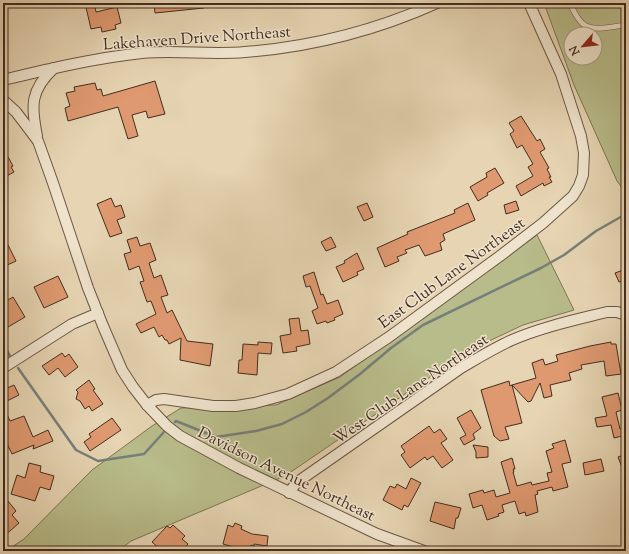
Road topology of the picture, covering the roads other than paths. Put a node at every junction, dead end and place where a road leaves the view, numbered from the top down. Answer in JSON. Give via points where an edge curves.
{"nodes":[{"id":1,"x":437,"y":3,"type":"edge"},
{"id":2,"x":529,"y":3,"type":"edge"},
{"id":3,"x":570,"y":3,"type":"edge"},
{"id":4,"x":626,"y":24,"type":"edge"},
{"id":5,"x":54,"y":68,"type":"junction"},
{"id":6,"x":3,"y":80,"type":"edge"},
{"id":7,"x":3,"y":100,"type":"edge"},
{"id":8,"x":38,"y":141,"type":"junction"},
{"id":9,"x":98,"y":313,"type":"junction"},
{"id":10,"x":626,"y":315,"type":"edge"},
{"id":11,"x":3,"y":368,"type":"edge"},
{"id":12,"x":147,"y":405,"type":"junction"},
{"id":13,"x":289,"y":493,"type":"junction"},
{"id":14,"x":424,"y":551,"type":"edge"}],
"edges":[{"from":1,"to":5,"type":"street","name":"Lakehaven Drive Northeast","via":[[379,26],[285,48],[246,52],[144,53]]},
{"from":2,"to":12,"type":"street","name":"East Club Lane Northeast","via":[[561,74],[581,136],[584,153],[582,175],[573,196],[500,256],[336,372],[288,394],[255,403],[213,406],[164,399]]},
{"from":3,"to":4,"type":"lane","via":[[577,17],[585,25],[594,28]]},
{"from":5,"to":6,"type":"street","name":"Lakehaven Drive Northeast"},
{"from":5,"to":8,"type":"street","name":"Davidson Avenue Northeast","via":[[39,84],[35,95],[33,116]]},
{"from":7,"to":8,"type":"street","name":"Davidson Avenue Northeast","via":[[16,112]]},
{"from":8,"to":9,"type":"street","name":"Davidson Avenue Northeast"},
{"from":9,"to":11,"type":"street","via":[[72,324]]},
{"from":9,"to":12,"type":"street","name":"Davidson Avenue Northeast","via":[[122,370]]},
{"from":10,"to":13,"type":"street","name":"West Club Lane Northeast","via":[[607,312],[541,329],[486,353],[296,483]]},
{"from":12,"to":13,"type":"street","name":"Davidson Avenue Northeast","via":[[167,426],[186,439]]},
{"from":13,"to":14,"type":"street","name":"Davidson Avenue Northeast","via":[[377,534]]}]}
